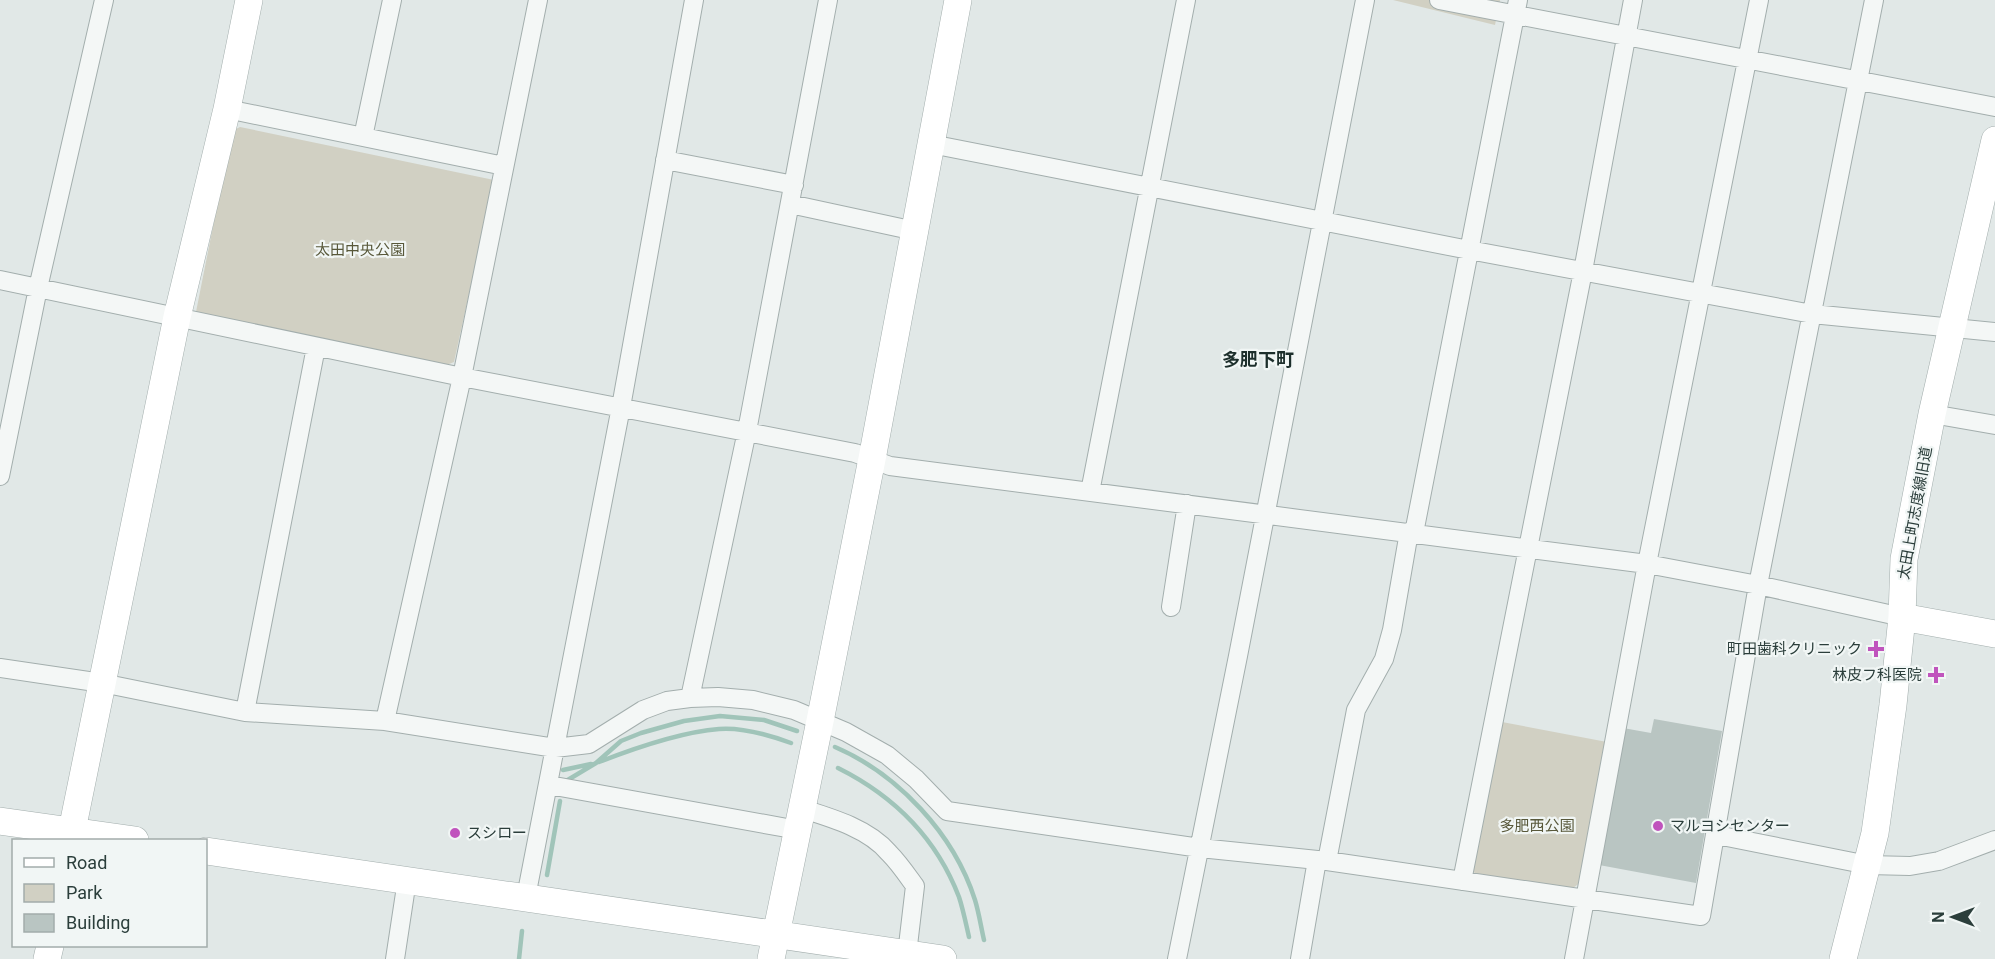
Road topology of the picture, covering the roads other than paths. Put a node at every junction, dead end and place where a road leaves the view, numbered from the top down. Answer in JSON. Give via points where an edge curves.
{"nodes":[{"id":1,"x":104,"y":0,"type":"edge"},
{"id":2,"x":249,"y":0,"type":"edge"},
{"id":3,"x":392,"y":0,"type":"edge"},
{"id":4,"x":538,"y":0,"type":"edge"},
{"id":5,"x":694,"y":0,"type":"edge"},
{"id":6,"x":828,"y":0,"type":"edge"},
{"id":7,"x":958,"y":0,"type":"edge"},
{"id":8,"x":1186,"y":0,"type":"edge"},
{"id":9,"x":1365,"y":0,"type":"edge"},
{"id":10,"x":1439,"y":0,"type":"edge"},
{"id":11,"x":1633,"y":0,"type":"edge"},
{"id":12,"x":1759,"y":0,"type":"edge"},
{"id":13,"x":1874,"y":0,"type":"edge"},
{"id":14,"x":1516,"y":7,"type":"edge"},
{"id":15,"x":1626,"y":35,"type":"junction"},
{"id":16,"x":1747,"y":61,"type":"junction"},
{"id":17,"x":1859,"y":81,"type":"junction"},
{"id":18,"x":1995,"y":107,"type":"edge"},
{"id":19,"x":227,"y":108,"type":"junction"},
{"id":20,"x":363,"y":136,"type":"junction"},
{"id":21,"x":1995,"y":140,"type":"edge"},
{"id":22,"x":931,"y":144,"type":"junction"},
{"id":23,"x":665,"y":160,"type":"junction"},
{"id":24,"x":504,"y":166,"type":"junction"},
{"id":25,"x":794,"y":186,"type":"junction"},
{"id":26,"x":1151,"y":187,"type":"junction"},
{"id":27,"x":790,"y":204,"type":"junction"},
{"id":28,"x":1322,"y":221,"type":"junction"},
{"id":29,"x":915,"y":231,"type":"junction"},
{"id":30,"x":1470,"y":250,"type":"junction"},
{"id":31,"x":1582,"y":271,"type":"junction"},
{"id":32,"x":0,"y":280,"type":"edge"},
{"id":33,"x":38,"y":288,"type":"junction"},
{"id":34,"x":1702,"y":294,"type":"junction"},
{"id":35,"x":1812,"y":314,"type":"junction"},
{"id":36,"x":177,"y":317,"type":"junction"},
{"id":37,"x":1953,"y":327,"type":"junction"},
{"id":38,"x":1995,"y":332,"type":"edge"},
{"id":39,"x":316,"y":347,"type":"junction"},
{"id":40,"x":462,"y":377,"type":"junction"},
{"id":41,"x":621,"y":407,"type":"junction"},
{"id":42,"x":1932,"y":414,"type":"junction"},
{"id":43,"x":1995,"y":425,"type":"edge"},
{"id":44,"x":747,"y":431,"type":"junction"},
{"id":45,"x":872,"y":459,"type":"junction"},
{"id":46,"x":0,"y":476,"type":"edge"},
{"id":47,"x":1090,"y":492,"type":"junction"},
{"id":48,"x":1187,"y":504,"type":"junction"},
{"id":49,"x":1266,"y":514,"type":"junction"},
{"id":50,"x":1411,"y":532,"type":"junction"},
{"id":51,"x":1526,"y":548,"type":"junction"},
{"id":52,"x":1647,"y":564,"type":"junction"},
{"id":53,"x":1758,"y":585,"type":"junction"},
{"id":54,"x":1171,"y":607,"type":"dead end"},
{"id":55,"x":1902,"y":617,"type":"junction"},
{"id":56,"x":1995,"y":634,"type":"edge"},
{"id":57,"x":0,"y":668,"type":"edge"},
{"id":58,"x":102,"y":683,"type":"junction"},
{"id":59,"x":690,"y":698,"type":"junction"},
{"id":60,"x":245,"y":712,"type":"junction"},
{"id":61,"x":385,"y":721,"type":"junction"},
{"id":62,"x":820,"y":722,"type":"junction"},
{"id":63,"x":555,"y":747,"type":"junction"},
{"id":64,"x":549,"y":785,"type":"junction"},
{"id":65,"x":800,"y":819,"type":"junction"},
{"id":66,"x":0,"y":821,"type":"edge"},
{"id":67,"x":1717,"y":835,"type":"junction"},
{"id":68,"x":71,"y":836,"type":"edge"},
{"id":69,"x":119,"y":839,"type":"edge"},
{"id":70,"x":1995,"y":840,"type":"edge"},
{"id":71,"x":1200,"y":848,"type":"junction"},
{"id":72,"x":207,"y":851,"type":"edge"},
{"id":73,"x":1322,"y":861,"type":"junction"},
{"id":74,"x":1868,"y":865,"type":"junction"},
{"id":75,"x":407,"y":880,"type":"junction"},
{"id":76,"x":1462,"y":881,"type":"junction"},
{"id":77,"x":526,"y":897,"type":"junction"},
{"id":78,"x":1585,"y":898,"type":"junction"},
{"id":79,"x":773,"y":947,"type":"edge"},
{"id":80,"x":907,"y":954,"type":"junction"},
{"id":81,"x":395,"y":959,"type":"edge"},
{"id":82,"x":943,"y":959,"type":"edge"},
{"id":83,"x":1177,"y":959,"type":"edge"},
{"id":84,"x":1300,"y":959,"type":"edge"},
{"id":85,"x":1574,"y":959,"type":"edge"},
{"id":86,"x":1843,"y":959,"type":"edge"}],
"edges":[{"from":1,"to":33,"type":"street"},
{"from":2,"to":19,"type":"street"},
{"from":3,"to":20,"type":"street"},
{"from":4,"to":24,"type":"street"},
{"from":5,"to":23,"type":"street"},
{"from":6,"to":25,"type":"street"},
{"from":7,"to":22,"type":"street"},
{"from":8,"to":26,"type":"street"},
{"from":9,"to":28,"type":"street"},
{"from":10,"to":14,"type":"street"},
{"from":11,"to":15,"type":"street"},
{"from":12,"to":16,"type":"street"},
{"from":13,"to":17,"type":"street"},
{"from":14,"to":15,"type":"street"},
{"from":14,"to":30,"type":"street"},
{"from":15,"to":16,"type":"street"},
{"from":15,"to":31,"type":"street"},
{"from":16,"to":17,"type":"street"},
{"from":16,"to":34,"type":"street"},
{"from":17,"to":18,"type":"street"},
{"from":17,"to":35,"type":"street"},
{"from":19,"to":20,"type":"street"},
{"from":19,"to":36,"type":"street"},
{"from":20,"to":24,"type":"street"},
{"from":21,"to":37,"type":"street","name":"太田上町志度線旧道"},
{"from":22,"to":26,"type":"street"},
{"from":22,"to":29,"type":"street"},
{"from":23,"to":25,"type":"street"},
{"from":23,"to":41,"type":"street"},
{"from":24,"to":40,"type":"street"},
{"from":25,"to":27,"type":"street"},
{"from":26,"to":28,"type":"street"},
{"from":26,"to":47,"type":"street"},
{"from":27,"to":29,"type":"street"},
{"from":27,"to":44,"type":"street"},
{"from":28,"to":30,"type":"street"},
{"from":28,"to":49,"type":"street"},
{"from":29,"to":45,"type":"street"},
{"from":30,"to":31,"type":"street"},
{"from":30,"to":50,"type":"street"},
{"from":31,"to":34,"type":"street"},
{"from":31,"to":51,"type":"street"},
{"from":32,"to":33,"type":"street"},
{"from":33,"to":36,"type":"street"},
{"from":33,"to":46,"type":"street"},
{"from":34,"to":35,"type":"street"},
{"from":34,"to":52,"type":"street"},
{"from":35,"to":37,"type":"street"},
{"from":35,"to":53,"type":"street"},
{"from":36,"to":39,"type":"street"},
{"from":36,"to":58,"type":"street"},
{"from":37,"to":38,"type":"street"},
{"from":37,"to":42,"type":"street","name":"太田上町志度線旧道"},
{"from":39,"to":40,"type":"street"},
{"from":39,"to":60,"type":"street"},
{"from":40,"to":41,"type":"street"},
{"from":40,"to":61,"type":"street"},
{"from":41,"to":44,"type":"street"},
{"from":41,"to":63,"type":"street"},
{"from":42,"to":43,"type":"street"},
{"from":42,"to":55,"type":"street","name":"太田上町志度線旧道","via":[[1904,560]]},
{"from":44,"to":45,"type":"street"},
{"from":44,"to":59,"type":"street"},
{"from":45,"to":47,"type":"street","via":[[890,466]]},
{"from":45,"to":62,"type":"street"},
{"from":47,"to":48,"type":"street"},
{"from":48,"to":49,"type":"street"},
{"from":48,"to":54,"type":"street"},
{"from":49,"to":50,"type":"street"},
{"from":49,"to":71,"type":"street"},
{"from":50,"to":51,"type":"street"},
{"from":50,"to":73,"type":"street","via":[[1392,630],[1384,659],[1356,710]]},
{"from":51,"to":52,"type":"street"},
{"from":51,"to":76,"type":"street"},
{"from":52,"to":53,"type":"street"},
{"from":52,"to":78,"type":"street"},
{"from":53,"to":55,"type":"street"},
{"from":53,"to":67,"type":"street"},
{"from":55,"to":56,"type":"street"},
{"from":55,"to":74,"type":"street","name":"太田上町志度線旧道","via":[[1893,705]]},
{"from":57,"to":58,"type":"street"},
{"from":58,"to":60,"type":"street"},
{"from":58,"to":68,"type":"street"},
{"from":59,"to":62,"type":"street","via":[[753,700],[794,710]]},
{"from":59,"to":63,"type":"street","via":[[643,710],[589,744]]},
{"from":60,"to":61,"type":"street"},
{"from":61,"to":63,"type":"street"},
{"from":62,"to":65,"type":"street"},
{"from":62,"to":71,"type":"street","via":[[887,755],[947,811]]},
{"from":63,"to":64,"type":"street"},
{"from":64,"to":65,"type":"street"},
{"from":64,"to":77,"type":"street"},
{"from":65,"to":79,"type":"street"},
{"from":65,"to":80,"type":"street","via":[[826,816],[869,836],[888,851],[915,886]]},
{"from":66,"to":68,"type":"street"},
{"from":67,"to":74,"type":"street"},
{"from":67,"to":78,"type":"street","via":[[1701,916]]},
{"from":68,"to":69,"type":"street"},
{"from":70,"to":74,"type":"street","via":[[1939,861],[1910,866]]},
{"from":71,"to":73,"type":"street"},
{"from":71,"to":83,"type":"street"},
{"from":72,"to":75,"type":"street"},
{"from":73,"to":76,"type":"street"},
{"from":73,"to":84,"type":"street"},
{"from":74,"to":86,"type":"street","name":"太田上町志度線旧道"},
{"from":75,"to":77,"type":"street"},
{"from":75,"to":81,"type":"street"},
{"from":76,"to":78,"type":"street"},
{"from":77,"to":79,"type":"street"},
{"from":78,"to":85,"type":"street"},
{"from":79,"to":80,"type":"street"},
{"from":80,"to":82,"type":"street"}]}
